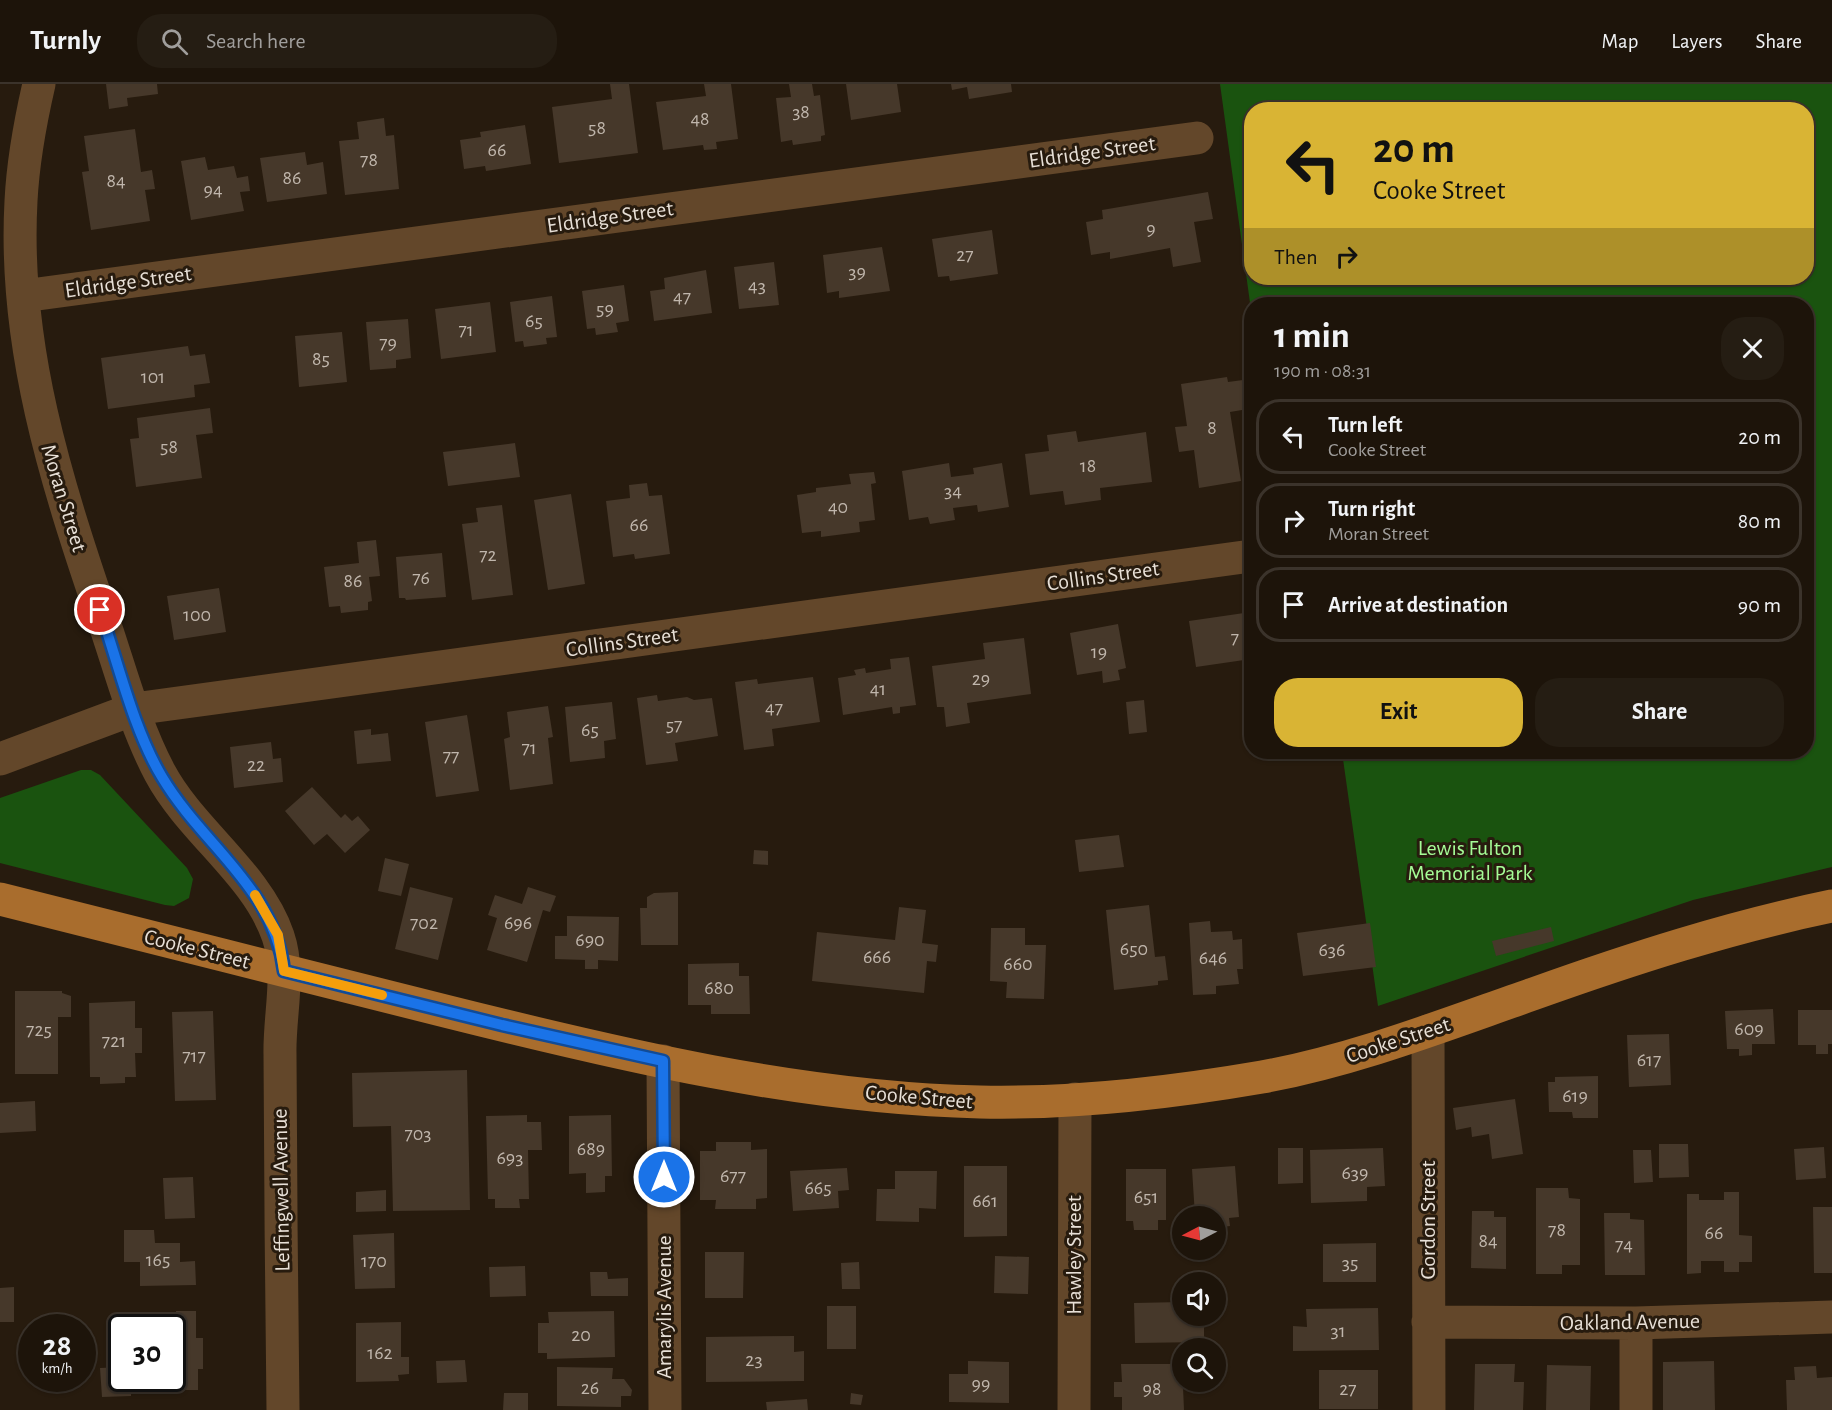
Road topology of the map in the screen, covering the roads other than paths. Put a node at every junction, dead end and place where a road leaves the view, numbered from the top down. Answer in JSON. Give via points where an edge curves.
{"nodes":[{"id":1,"x":39,"y":84,"type":"edge"},
{"id":2,"x":1197,"y":138,"type":"dead end"},
{"id":3,"x":23,"y":296,"type":"junction"},
{"id":4,"x":1244,"y":557,"type":"edge"},
{"id":5,"x":134,"y":709,"type":"junction"},
{"id":6,"x":0,"y":759,"type":"edge"},
{"id":7,"x":0,"y":899,"type":"edge"},
{"id":8,"x":1832,"y":906,"type":"edge"},
{"id":9,"x":284,"y":971,"type":"junction"},
{"id":10,"x":1428,"y":1031,"type":"junction"},
{"id":11,"x":663,"y":1061,"type":"junction"},
{"id":12,"x":1075,"y":1100,"type":"junction"},
{"id":13,"x":1832,"y":1317,"type":"edge"},
{"id":14,"x":1428,"y":1322,"type":"junction"},
{"id":15,"x":1636,"y":1323,"type":"junction"},
{"id":16,"x":283,"y":1410,"type":"edge"},
{"id":17,"x":665,"y":1410,"type":"edge"},
{"id":18,"x":1074,"y":1410,"type":"edge"},
{"id":19,"x":1429,"y":1410,"type":"edge"},
{"id":20,"x":1636,"y":1410,"type":"edge"}],
"edges":[{"from":1,"to":3,"type":"street","name":"Moran Street","via":[[29,128],[21,199]]},
{"from":2,"to":3,"type":"street","name":"Eldridge Street"},
{"from":3,"to":5,"type":"street","name":"Moran Street","via":[[35,389],[56,477]]},
{"from":4,"to":5,"type":"street","name":"Collins Street"},
{"from":5,"to":6,"type":"street","name":"Collins Street"},
{"from":5,"to":9,"type":"street","name":"Moran Street","via":[[172,793],[249,886],[272,921]]},
{"from":7,"to":9,"type":"main road","name":"Cooke Street"},
{"from":8,"to":10,"type":"main road","name":"Cooke Street","via":[[1683,943]]},
{"from":9,"to":11,"type":"main road","name":"Cooke Street"},
{"from":9,"to":16,"type":"street","name":"Leffingwell Avenue","via":[[279,1049]]},
{"from":10,"to":12,"type":"main road","name":"Cooke Street","via":[[1343,1058],[1265,1076],[1156,1093]]},
{"from":10,"to":14,"type":"street","name":"Gordon Street"},
{"from":11,"to":12,"type":"main road","name":"Cooke Street","via":[[915,1098],[982,1102]]},
{"from":11,"to":17,"type":"street","name":"Amarylis Avenue"},
{"from":12,"to":18,"type":"street","name":"Hawley Street"},
{"from":13,"to":15,"type":"street","name":"Oakland Avenue"},
{"from":14,"to":15,"type":"street","name":"Oakland Avenue"},
{"from":14,"to":19,"type":"street","name":"Gordon Street"},
{"from":15,"to":20,"type":"street"}]}
